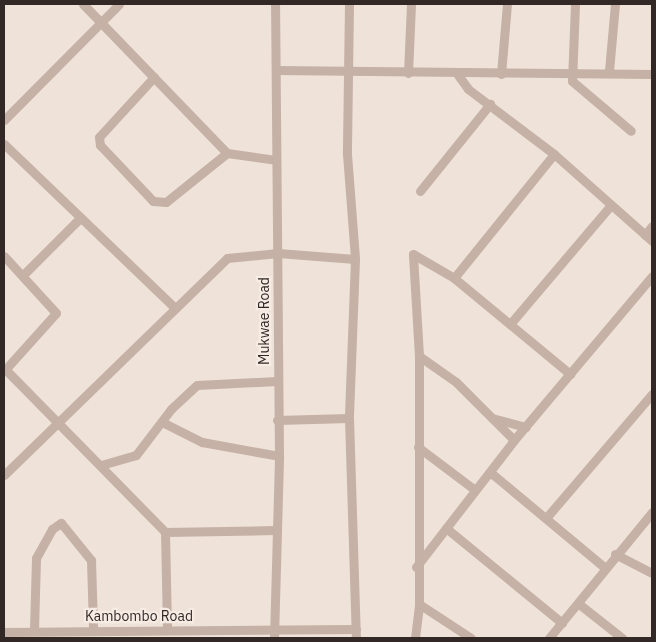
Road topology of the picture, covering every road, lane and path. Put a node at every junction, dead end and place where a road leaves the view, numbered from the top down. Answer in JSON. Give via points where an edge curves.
{"nodes":[{"id":1,"x":83,"y":4,"type":"edge"},
{"id":2,"x":119,"y":4,"type":"edge"},
{"id":3,"x":275,"y":4,"type":"edge"},
{"id":4,"x":349,"y":4,"type":"edge"},
{"id":5,"x":411,"y":4,"type":"edge"},
{"id":6,"x":507,"y":4,"type":"edge"},
{"id":7,"x":574,"y":4,"type":"edge"},
{"id":8,"x":615,"y":4,"type":"edge"},
{"id":9,"x":101,"y":22,"type":"junction"},
{"id":10,"x":276,"y":70,"type":"junction"},
{"id":11,"x":348,"y":71,"type":"junction"},
{"id":12,"x":609,"y":71,"type":"junction"},
{"id":13,"x":408,"y":73,"type":"junction"},
{"id":14,"x":571,"y":73,"type":"junction"},
{"id":15,"x":458,"y":74,"type":"junction"},
{"id":16,"x":501,"y":74,"type":"junction"},
{"id":17,"x":652,"y":74,"type":"edge"},
{"id":18,"x":154,"y":77,"type":"junction"},
{"id":19,"x":490,"y":104,"type":"junction"},
{"id":20,"x":4,"y":120,"type":"edge"},
{"id":21,"x":631,"y":131,"type":"dead end"},
{"id":22,"x":4,"y":144,"type":"edge"},
{"id":23,"x":227,"y":153,"type":"junction"},
{"id":24,"x":554,"y":154,"type":"junction"},
{"id":25,"x":276,"y":160,"type":"junction"},
{"id":26,"x":420,"y":191,"type":"dead end"},
{"id":27,"x":610,"y":206,"type":"junction"},
{"id":28,"x":80,"y":218,"type":"junction"},
{"id":29,"x":652,"y":226,"type":"edge"},
{"id":30,"x":645,"y":235,"type":"junction"},
{"id":31,"x":652,"y":241,"type":"edge"},
{"id":32,"x":278,"y":253,"type":"junction"},
{"id":33,"x":4,"y":256,"type":"edge"},
{"id":34,"x":355,"y":259,"type":"junction"},
{"id":35,"x":24,"y":276,"type":"junction"},
{"id":36,"x":652,"y":276,"type":"edge"},
{"id":37,"x":454,"y":278,"type":"junction"},
{"id":38,"x":173,"y":306,"type":"junction"},
{"id":39,"x":510,"y":324,"type":"junction"},
{"id":40,"x":419,"y":356,"type":"junction"},
{"id":41,"x":5,"y":370,"type":"edge"},
{"id":42,"x":570,"y":374,"type":"junction"},
{"id":43,"x":277,"y":381,"type":"junction"},
{"id":44,"x":652,"y":394,"type":"edge"},
{"id":45,"x":349,"y":418,"type":"junction"},
{"id":46,"x":492,"y":418,"type":"junction"},
{"id":47,"x":277,"y":420,"type":"junction"},
{"id":48,"x":162,"y":422,"type":"junction"},
{"id":49,"x":57,"y":425,"type":"junction"},
{"id":50,"x":526,"y":427,"type":"junction"},
{"id":51,"x":514,"y":440,"type":"junction"},
{"id":52,"x":418,"y":447,"type":"junction"},
{"id":53,"x":279,"y":456,"type":"junction"},
{"id":54,"x":101,"y":465,"type":"junction"},
{"id":55,"x":490,"y":472,"type":"junction"},
{"id":56,"x":4,"y":475,"type":"edge"},
{"id":57,"x":475,"y":490,"type":"junction"},
{"id":58,"x":652,"y":512,"type":"edge"},
{"id":59,"x":546,"y":518,"type":"junction"},
{"id":60,"x":446,"y":528,"type":"junction"},
{"id":61,"x":275,"y":530,"type":"junction"},
{"id":62,"x":165,"y":532,"type":"junction"},
{"id":63,"x":615,"y":554,"type":"junction"},
{"id":64,"x":604,"y":566,"type":"junction"},
{"id":65,"x":416,"y":567,"type":"junction"},
{"id":66,"x":652,"y":573,"type":"edge"},
{"id":67,"x":420,"y":604,"type":"junction"},
{"id":68,"x":578,"y":604,"type":"junction"},
{"id":69,"x":562,"y":623,"type":"junction"},
{"id":70,"x":274,"y":628,"type":"junction"},
{"id":71,"x":92,"y":629,"type":"junction"},
{"id":72,"x":34,"y":630,"type":"junction"},
{"id":73,"x":167,"y":630,"type":"junction"},
{"id":74,"x":4,"y":632,"type":"edge"},
{"id":75,"x":356,"y":634,"type":"edge"},
{"id":76,"x":22,"y":635,"type":"edge"},
{"id":77,"x":274,"y":638,"type":"edge"},
{"id":78,"x":415,"y":638,"type":"edge"},
{"id":79,"x":471,"y":638,"type":"edge"},
{"id":80,"x":550,"y":638,"type":"edge"},
{"id":81,"x":622,"y":638,"type":"edge"}],
"edges":[{"from":1,"to":9,"type":"street"},
{"from":2,"to":9,"type":"street"},
{"from":3,"to":10,"type":"street","name":"Mukwae Road"},
{"from":4,"to":11,"type":"street"},
{"from":5,"to":13,"type":"street"},
{"from":6,"to":16,"type":"street"},
{"from":7,"to":14,"type":"street"},
{"from":8,"to":12,"type":"street"},
{"from":9,"to":18,"type":"street"},
{"from":9,"to":20,"type":"street"},
{"from":10,"to":11,"type":"street"},
{"from":10,"to":25,"type":"street","name":"Mukwae Road"},
{"from":11,"to":13,"type":"street"},
{"from":11,"to":34,"type":"street","via":[[347,154]]},
{"from":12,"to":14,"type":"street"},
{"from":12,"to":17,"type":"street"},
{"from":13,"to":15,"type":"street"},
{"from":14,"to":16,"type":"street"},
{"from":14,"to":21,"type":"street","via":[[576,87]]},
{"from":15,"to":16,"type":"street"},
{"from":15,"to":19,"type":"street","via":[[468,89]]},
{"from":18,"to":23,"type":"street"},
{"from":18,"to":23,"type":"street","via":[[99,137],[100,145],[153,202],[166,202]]},
{"from":19,"to":24,"type":"street"},
{"from":19,"to":26,"type":"street"},
{"from":22,"to":28,"type":"street"},
{"from":23,"to":25,"type":"street"},
{"from":24,"to":27,"type":"street"},
{"from":24,"to":37,"type":"street"},
{"from":25,"to":32,"type":"street","name":"Mukwae Road"},
{"from":27,"to":30,"type":"street"},
{"from":27,"to":39,"type":"street"},
{"from":28,"to":35,"type":"street"},
{"from":28,"to":38,"type":"street"},
{"from":29,"to":30,"type":"street"},
{"from":30,"to":31,"type":"street"},
{"from":32,"to":34,"type":"street"},
{"from":32,"to":38,"type":"street","via":[[227,258]]},
{"from":32,"to":43,"type":"street","name":"Mukwae Road"},
{"from":33,"to":35,"type":"street"},
{"from":34,"to":45,"type":"street"},
{"from":35,"to":41,"type":"street","via":[[56,313]]},
{"from":36,"to":42,"type":"street"},
{"from":37,"to":39,"type":"street"},
{"from":37,"to":40,"type":"street","via":[[413,254]]},
{"from":38,"to":49,"type":"street"},
{"from":39,"to":42,"type":"street"},
{"from":40,"to":46,"type":"street","via":[[456,382]]},
{"from":40,"to":52,"type":"street"},
{"from":41,"to":49,"type":"street"},
{"from":42,"to":50,"type":"street"},
{"from":43,"to":47,"type":"street","name":"Mukwae Road"},
{"from":43,"to":48,"type":"street","via":[[196,385]]},
{"from":44,"to":59,"type":"street"},
{"from":45,"to":47,"type":"street"},
{"from":45,"to":75,"type":"street"},
{"from":46,"to":50,"type":"street"},
{"from":46,"to":51,"type":"street"},
{"from":47,"to":53,"type":"street","name":"Mukwae Road"},
{"from":48,"to":53,"type":"street","via":[[202,442]]},
{"from":48,"to":54,"type":"street","via":[[136,455]]},
{"from":49,"to":54,"type":"street"},
{"from":49,"to":56,"type":"street"},
{"from":50,"to":51,"type":"street"},
{"from":51,"to":55,"type":"street"},
{"from":52,"to":57,"type":"street"},
{"from":52,"to":65,"type":"street"},
{"from":53,"to":61,"type":"street","name":"Mukwae Road"},
{"from":54,"to":62,"type":"street"},
{"from":55,"to":57,"type":"street"},
{"from":55,"to":59,"type":"street"},
{"from":57,"to":60,"type":"street"},
{"from":58,"to":63,"type":"street"},
{"from":59,"to":64,"type":"street"},
{"from":60,"to":65,"type":"street"},
{"from":60,"to":69,"type":"street"},
{"from":61,"to":62,"type":"street"},
{"from":61,"to":70,"type":"street","name":"Mukwae Road"},
{"from":62,"to":73,"type":"street"},
{"from":63,"to":64,"type":"street"},
{"from":63,"to":66,"type":"street"},
{"from":64,"to":68,"type":"street"},
{"from":65,"to":67,"type":"street"},
{"from":67,"to":78,"type":"street"},
{"from":67,"to":79,"type":"street"},
{"from":68,"to":69,"type":"street"},
{"from":68,"to":81,"type":"street"},
{"from":69,"to":80,"type":"street"},
{"from":70,"to":73,"type":"street","name":"Kambombo Road"},
{"from":70,"to":75,"type":"street","name":"Kambombo Road"},
{"from":70,"to":77,"type":"street","name":"Mukwae Road"},
{"from":71,"to":72,"type":"street","name":"Kambombo Road"},
{"from":71,"to":72,"type":"street","via":[[91,560],[61,523],[52,529],[36,558]]},
{"from":71,"to":73,"type":"street","name":"Kambombo Road"},
{"from":72,"to":76,"type":"street","name":"Kambombo Road"},
{"from":74,"to":76,"type":"street","name":"Kambombo Road"}]}
